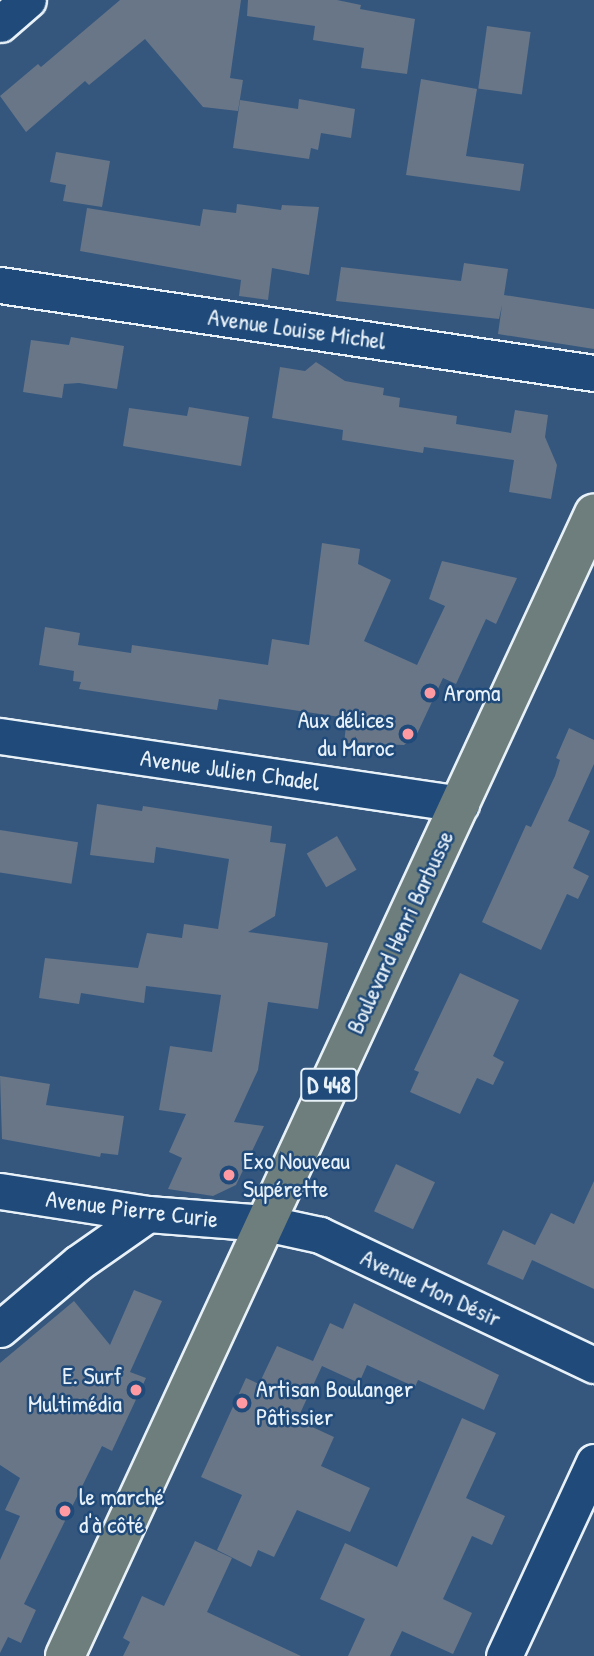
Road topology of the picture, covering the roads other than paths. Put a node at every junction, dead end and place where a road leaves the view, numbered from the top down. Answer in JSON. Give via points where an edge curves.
{"nodes":[{"id":1,"x":28,"y":0,"type":"edge"},
{"id":2,"x":0,"y":24,"type":"edge"},
{"id":3,"x":0,"y":285,"type":"edge"},
{"id":4,"x":594,"y":373,"type":"edge"},
{"id":5,"x":594,"y":514,"type":"edge"},
{"id":6,"x":585,"y":565,"type":"edge"},
{"id":7,"x":0,"y":736,"type":"edge"},
{"id":8,"x":461,"y":804,"type":"junction"},
{"id":9,"x":0,"y":1191,"type":"edge"},
{"id":10,"x":148,"y":1214,"type":"junction"},
{"id":11,"x":264,"y":1223,"type":"junction"},
{"id":12,"x":0,"y":1329,"type":"edge"},
{"id":13,"x":594,"y":1365,"type":"edge"},
{"id":14,"x":594,"y":1462,"type":"edge"},
{"id":15,"x":65,"y":1656,"type":"edge"},
{"id":16,"x":504,"y":1656,"type":"edge"}],
"edges":[{"from":1,"to":2,"type":"street"},
{"from":3,"to":4,"type":"street","name":"Avenue Louise Michel"},
{"from":5,"to":6,"type":"main road","name":"Boulevard Henri Barbusse","number":"D 448"},
{"from":6,"to":8,"type":"main road","name":"Boulevard Henri Barbusse","number":"D 448"},
{"from":7,"to":8,"type":"street","name":"Avenue Julien Chadel"},
{"from":8,"to":11,"type":"main road","name":"Boulevard Henri Barbusse","number":"D 448"},
{"from":9,"to":10,"type":"street","name":"Avenue Pierre Curie"},
{"from":10,"to":11,"type":"street","name":"Avenue Pierre Curie"},
{"from":10,"to":12,"type":"street","via":[[78,1263]]},
{"from":11,"to":13,"type":"street","name":"Avenue Mon Désir","via":[[320,1235]]},
{"from":11,"to":15,"type":"main road","name":"Boulevard Henri Barbusse","number":"D 448"},
{"from":14,"to":16,"type":"street"}]}
